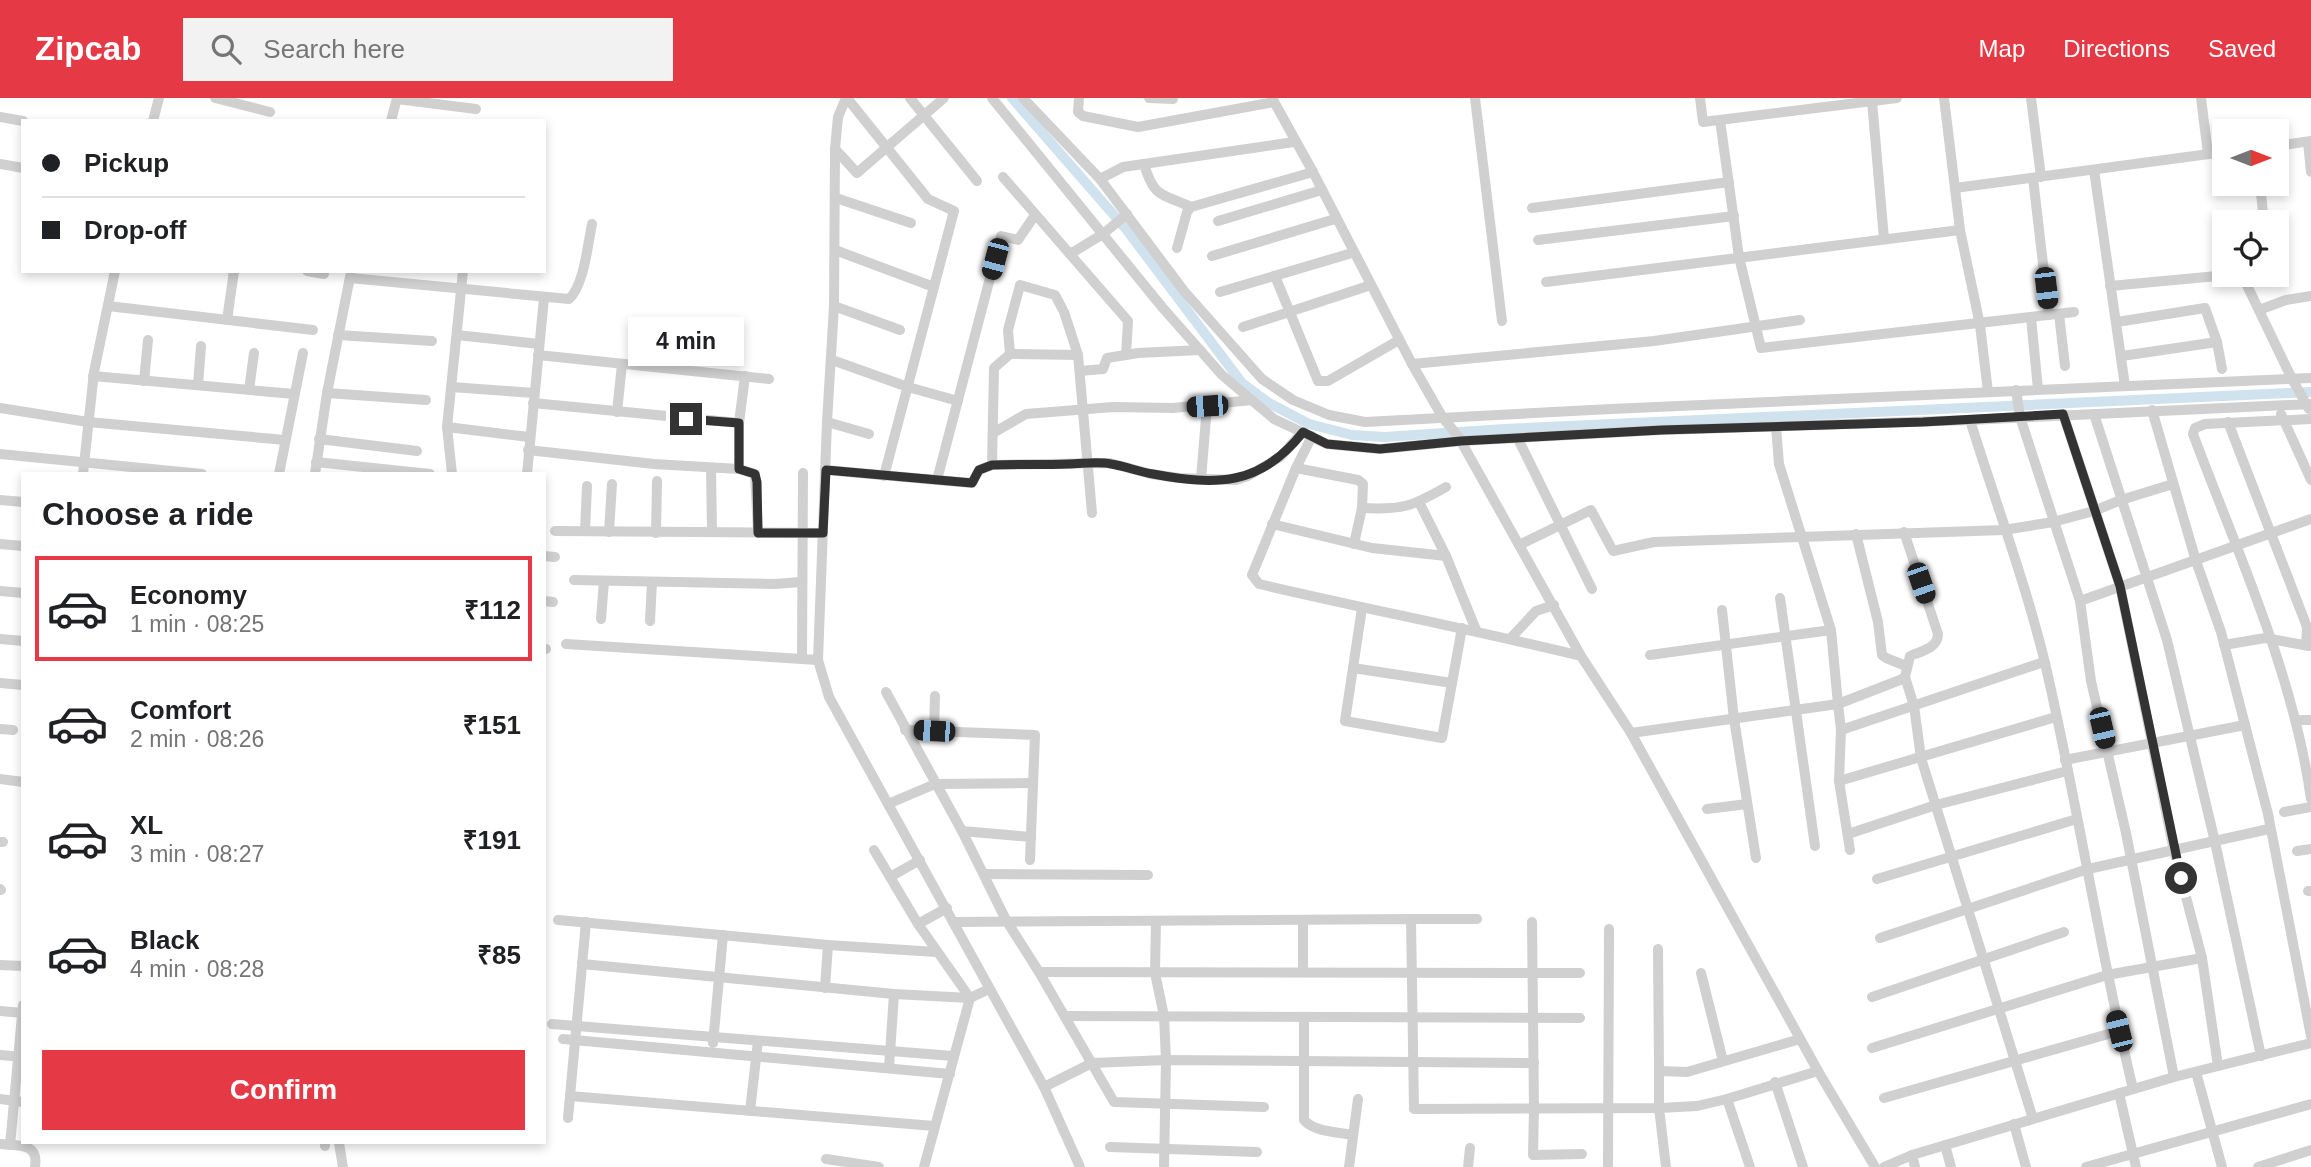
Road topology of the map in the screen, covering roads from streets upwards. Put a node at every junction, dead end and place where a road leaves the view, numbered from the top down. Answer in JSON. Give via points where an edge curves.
{"nodes":[{"id":1,"x":159,"y":98,"type":"edge"},
{"id":2,"x":846,"y":98,"type":"edge"},
{"id":3,"x":910,"y":98,"type":"edge"},
{"id":4,"x":944,"y":98,"type":"edge"},
{"id":5,"x":992,"y":98,"type":"edge"},
{"id":6,"x":1023,"y":98,"type":"edge"},
{"id":7,"x":1079,"y":98,"type":"edge"},
{"id":8,"x":1149,"y":98,"type":"edge"},
{"id":9,"x":1475,"y":98,"type":"edge"},
{"id":10,"x":1700,"y":98,"type":"edge"},
{"id":11,"x":1896,"y":98,"type":"edge"},
{"id":12,"x":1944,"y":98,"type":"edge"},
{"id":13,"x":2031,"y":98,"type":"edge"},
{"id":14,"x":2201,"y":98,"type":"edge"},
{"id":15,"x":221,"y":99,"type":"edge"},
{"id":16,"x":397,"y":99,"type":"edge"},
{"id":17,"x":1173,"y":99,"type":"edge"},
{"id":18,"x":1273,"y":100,"type":"edge"},
{"id":19,"x":1871,"y":101,"type":"junction"},
{"id":20,"x":476,"y":109,"type":"dead end"},
{"id":21,"x":270,"y":111,"type":"dead end"},
{"id":22,"x":924,"y":115,"type":"junction"},
{"id":23,"x":0,"y":117,"type":"edge"},
{"id":24,"x":154,"y":119,"type":"edge"},
{"id":25,"x":392,"y":119,"type":"edge"},
{"id":26,"x":1720,"y":120,"type":"junction"},
{"id":27,"x":21,"y":121,"type":"edge"},
{"id":28,"x":2309,"y":141,"type":"edge"},
{"id":29,"x":1294,"y":142,"type":"junction"},
{"id":30,"x":2289,"y":144,"type":"edge"},
{"id":31,"x":887,"y":148,"type":"junction"},
{"id":32,"x":835,"y":149,"type":"junction"},
{"id":33,"x":2208,"y":154,"type":"junction"},
{"id":34,"x":2212,"y":154,"type":"edge"},
{"id":35,"x":0,"y":164,"type":"edge"},
{"id":36,"x":1144,"y":164,"type":"junction"},
{"id":37,"x":21,"y":169,"type":"edge"},
{"id":38,"x":2094,"y":170,"type":"junction"},
{"id":39,"x":2311,"y":172,"type":"edge"},
{"id":40,"x":1313,"y":173,"type":"junction"},
{"id":41,"x":1003,"y":177,"type":"dead end"},
{"id":42,"x":2037,"y":177,"type":"junction"},
{"id":43,"x":1100,"y":179,"type":"junction"},
{"id":44,"x":977,"y":181,"type":"dead end"},
{"id":45,"x":1729,"y":182,"type":"junction"},
{"id":46,"x":1955,"y":188,"type":"junction"},
{"id":47,"x":1321,"y":190,"type":"junction"},
{"id":48,"x":836,"y":198,"type":"junction"},
{"id":49,"x":1191,"y":207,"type":"junction"},
{"id":50,"x":1532,"y":208,"type":"dead end"},
{"id":51,"x":1035,"y":215,"type":"junction"},
{"id":52,"x":1734,"y":216,"type":"junction"},
{"id":53,"x":1121,"y":218,"type":"junction"},
{"id":54,"x":1335,"y":219,"type":"junction"},
{"id":55,"x":1218,"y":221,"type":"dead end"},
{"id":56,"x":911,"y":223,"type":"dead end"},
{"id":57,"x":592,"y":224,"type":"dead end"},
{"id":58,"x":1960,"y":229,"type":"junction"},
{"id":59,"x":1103,"y":234,"type":"junction"},
{"id":60,"x":1884,"y":239,"type":"junction"},
{"id":61,"x":1538,"y":240,"type":"dead end"},
{"id":62,"x":1177,"y":248,"type":"dead end"},
{"id":63,"x":835,"y":250,"type":"junction"},
{"id":64,"x":1352,"y":253,"type":"junction"},
{"id":65,"x":1070,"y":254,"type":"junction"},
{"id":66,"x":1212,"y":256,"type":"dead end"},
{"id":67,"x":1739,"y":257,"type":"junction"},
{"id":68,"x":115,"y":273,"type":"edge"},
{"id":69,"x":234,"y":273,"type":"edge"},
{"id":70,"x":318,"y":273,"type":"edge"},
{"id":71,"x":463,"y":273,"type":"edge"},
{"id":72,"x":324,"y":274,"type":"dead end"},
{"id":73,"x":351,"y":274,"type":"edge"},
{"id":74,"x":1275,"y":276,"type":"junction"},
{"id":75,"x":2212,"y":276,"type":"edge"},
{"id":76,"x":1546,"y":282,"type":"dead end"},
{"id":77,"x":1371,"y":285,"type":"junction"},
{"id":78,"x":2110,"y":286,"type":"junction"},
{"id":79,"x":934,"y":287,"type":"junction"},
{"id":80,"x":2248,"y":287,"type":"edge"},
{"id":81,"x":461,"y":289,"type":"junction"},
{"id":82,"x":1220,"y":292,"type":"dead end"},
{"id":83,"x":2311,"y":296,"type":"edge"},
{"id":84,"x":544,"y":298,"type":"junction"},
{"id":85,"x":108,"y":306,"type":"junction"},
{"id":86,"x":834,"y":306,"type":"junction"},
{"id":87,"x":2259,"y":310,"type":"junction"},
{"id":88,"x":1289,"y":312,"type":"junction"},
{"id":89,"x":2074,"y":312,"type":"dead end"},
{"id":90,"x":2054,"y":315,"type":"junction"},
{"id":91,"x":2031,"y":318,"type":"junction"},
{"id":92,"x":227,"y":320,"type":"junction"},
{"id":93,"x":1800,"y":320,"type":"dead end"},
{"id":94,"x":1502,"y":321,"type":"dead end"},
{"id":95,"x":2117,"y":322,"type":"junction"},
{"id":96,"x":1980,"y":325,"type":"junction"},
{"id":97,"x":1757,"y":326,"type":"junction"},
{"id":98,"x":1243,"y":327,"type":"dead end"},
{"id":99,"x":313,"y":330,"type":"dead end"},
{"id":100,"x":900,"y":330,"type":"dead end"},
{"id":101,"x":338,"y":335,"type":"junction"},
{"id":102,"x":457,"y":335,"type":"junction"},
{"id":103,"x":148,"y":340,"type":"dead end"},
{"id":104,"x":1399,"y":340,"type":"junction"},
{"id":105,"x":432,"y":341,"type":"dead end"},
{"id":106,"x":2217,"y":342,"type":"junction"},
{"id":107,"x":201,"y":346,"type":"dead end"},
{"id":108,"x":538,"y":350,"type":"junction"},
{"id":109,"x":1200,"y":350,"type":"junction"},
{"id":110,"x":303,"y":352,"type":"dead end"},
{"id":111,"x":254,"y":353,"type":"dead end"},
{"id":112,"x":1010,"y":354,"type":"junction"},
{"id":113,"x":1078,"y":355,"type":"junction"},
{"id":114,"x":1126,"y":355,"type":"junction"},
{"id":115,"x":2122,"y":356,"type":"junction"},
{"id":116,"x":832,"y":360,"type":"junction"},
{"id":117,"x":622,"y":364,"type":"junction"},
{"id":118,"x":1412,"y":364,"type":"junction"},
{"id":119,"x":2065,"y":366,"type":"dead end"},
{"id":120,"x":2222,"y":369,"type":"dead end"},
{"id":121,"x":1080,"y":371,"type":"junction"},
{"id":122,"x":93,"y":376,"type":"junction"},
{"id":123,"x":745,"y":376,"type":"junction"},
{"id":124,"x":2311,"y":378,"type":"edge"},
{"id":125,"x":769,"y":379,"type":"dead end"},
{"id":126,"x":144,"y":381,"type":"junction"},
{"id":127,"x":2295,"y":383,"type":"junction"},
{"id":128,"x":198,"y":386,"type":"junction"},
{"id":129,"x":2125,"y":386,"type":"junction"},
{"id":130,"x":451,"y":387,"type":"junction"},
{"id":131,"x":908,"y":387,"type":"junction"},
{"id":132,"x":2038,"y":389,"type":"junction"},
{"id":133,"x":249,"y":390,"type":"junction"},
{"id":134,"x":1988,"y":392,"type":"junction"},
{"id":135,"x":327,"y":393,"type":"junction"},
{"id":136,"x":2017,"y":393,"type":"junction"},
{"id":137,"x":295,"y":394,"type":"junction"},
{"id":138,"x":533,"y":398,"type":"junction"},
{"id":139,"x":426,"y":400,"type":"dead end"},
{"id":140,"x":1252,"y":400,"type":"junction"},
{"id":141,"x":958,"y":401,"type":"junction"},
{"id":142,"x":1207,"y":406,"type":"junction"},
{"id":143,"x":2309,"y":406,"type":"edge"},
{"id":144,"x":2278,"y":407,"type":"junction"},
{"id":145,"x":0,"y":408,"type":"edge"},
{"id":146,"x":1083,"y":408,"type":"junction"},
{"id":147,"x":2152,"y":410,"type":"junction"},
{"id":148,"x":617,"y":412,"type":"junction"},
{"id":149,"x":2020,"y":414,"type":"junction"},
{"id":150,"x":2063,"y":414,"type":"junction"},
{"id":151,"x":2094,"y":414,"type":"junction"},
{"id":152,"x":2283,"y":418,"type":"junction"},
{"id":153,"x":2311,"y":419,"type":"edge"},
{"id":154,"x":1446,"y":420,"type":"junction"},
{"id":155,"x":1970,"y":420,"type":"junction"},
{"id":156,"x":88,"y":422,"type":"junction"},
{"id":157,"x":827,"y":422,"type":"junction"},
{"id":158,"x":2228,"y":422,"type":"junction"},
{"id":159,"x":739,"y":423,"type":"junction"},
{"id":160,"x":447,"y":427,"type":"junction"},
{"id":161,"x":1776,"y":427,"type":"junction"},
{"id":162,"x":869,"y":433,"type":"dead end"},
{"id":163,"x":993,"y":433,"type":"junction"},
{"id":164,"x":1308,"y":434,"type":"junction"},
{"id":165,"x":529,"y":437,"type":"junction"},
{"id":166,"x":319,"y":439,"type":"junction"},
{"id":167,"x":1460,"y":439,"type":"junction"},
{"id":168,"x":1518,"y":439,"type":"junction"},
{"id":169,"x":285,"y":440,"type":"junction"},
{"id":170,"x":528,"y":450,"type":"junction"},
{"id":171,"x":417,"y":451,"type":"dead end"},
{"id":172,"x":0,"y":454,"type":"edge"},
{"id":173,"x":316,"y":462,"type":"junction"},
{"id":174,"x":1089,"y":463,"type":"junction"},
{"id":175,"x":992,"y":465,"type":"junction"},
{"id":176,"x":711,"y":468,"type":"junction"},
{"id":177,"x":1296,"y":468,"type":"junction"},
{"id":178,"x":83,"y":469,"type":"edge"},
{"id":179,"x":739,"y":469,"type":"junction"},
{"id":180,"x":826,"y":470,"type":"junction"},
{"id":181,"x":154,"y":472,"type":"edge"},
{"id":182,"x":279,"y":472,"type":"edge"},
{"id":183,"x":315,"y":472,"type":"edge"},
{"id":184,"x":411,"y":472,"type":"edge"},
{"id":185,"x":452,"y":472,"type":"edge"},
{"id":186,"x":527,"y":472,"type":"edge"},
{"id":187,"x":803,"y":473,"type":"dead end"},
{"id":188,"x":884,"y":476,"type":"junction"},
{"id":189,"x":1201,"y":479,"type":"junction"},
{"id":190,"x":937,"y":480,"type":"junction"},
{"id":191,"x":2311,"y":480,"type":"edge"},
{"id":192,"x":657,"y":481,"type":"dead end"},
{"id":193,"x":612,"y":484,"type":"dead end"},
{"id":194,"x":2174,"y":484,"type":"junction"},
{"id":195,"x":587,"y":486,"type":"dead end"},
{"id":196,"x":1446,"y":487,"type":"dead end"},
{"id":197,"x":0,"y":500,"type":"edge"},
{"id":198,"x":2121,"y":500,"type":"junction"},
{"id":199,"x":21,"y":502,"type":"edge"},
{"id":200,"x":1419,"y":502,"type":"junction"},
{"id":201,"x":1362,"y":508,"type":"junction"},
{"id":202,"x":2094,"y":511,"type":"junction"},
{"id":203,"x":1092,"y":513,"type":"dead end"},
{"id":204,"x":2311,"y":519,"type":"edge"},
{"id":205,"x":2053,"y":522,"type":"junction"},
{"id":206,"x":1272,"y":524,"type":"junction"},
{"id":207,"x":1560,"y":526,"type":"junction"},
{"id":208,"x":2004,"y":530,"type":"junction"},
{"id":209,"x":555,"y":531,"type":"dead end"},
{"id":210,"x":585,"y":531,"type":"junction"},
{"id":211,"x":609,"y":532,"type":"junction"},
{"id":212,"x":712,"y":532,"type":"junction"},
{"id":213,"x":1904,"y":532,"type":"junction"},
{"id":214,"x":656,"y":533,"type":"junction"},
{"id":215,"x":758,"y":533,"type":"junction"},
{"id":216,"x":813,"y":533,"type":"junction"},
{"id":217,"x":2269,"y":533,"type":"junction"},
{"id":218,"x":1856,"y":534,"type":"junction"},
{"id":219,"x":1801,"y":536,"type":"junction"},
{"id":220,"x":0,"y":544,"type":"edge"},
{"id":221,"x":1354,"y":544,"type":"junction"},
{"id":222,"x":1519,"y":545,"type":"junction"},
{"id":223,"x":21,"y":546,"type":"edge"},
{"id":224,"x":2235,"y":547,"type":"junction"},
{"id":225,"x":1446,"y":556,"type":"junction"},
{"id":226,"x":2196,"y":561,"type":"junction"},
{"id":227,"x":2146,"y":579,"type":"junction"},
{"id":228,"x":574,"y":580,"type":"dead end"},
{"id":229,"x":604,"y":581,"type":"junction"},
{"id":230,"x":652,"y":582,"type":"junction"},
{"id":231,"x":801,"y":582,"type":"junction"},
{"id":232,"x":2120,"y":586,"type":"junction"},
{"id":233,"x":1592,"y":589,"type":"dead end"},
{"id":234,"x":0,"y":590,"type":"edge"},
{"id":235,"x":21,"y":593,"type":"edge"},
{"id":236,"x":1780,"y":598,"type":"dead end"},
{"id":237,"x":2080,"y":601,"type":"junction"},
{"id":238,"x":1362,"y":608,"type":"junction"},
{"id":239,"x":1545,"y":608,"type":"junction"},
{"id":240,"x":1722,"y":610,"type":"dead end"},
{"id":241,"x":601,"y":619,"type":"dead end"},
{"id":242,"x":650,"y":621,"type":"dead end"},
{"id":243,"x":1462,"y":628,"type":"junction"},
{"id":244,"x":1476,"y":630,"type":"junction"},
{"id":245,"x":1831,"y":630,"type":"junction"},
{"id":246,"x":1785,"y":637,"type":"junction"},
{"id":247,"x":2272,"y":638,"type":"junction"},
{"id":248,"x":0,"y":639,"type":"edge"},
{"id":249,"x":1510,"y":639,"type":"junction"},
{"id":250,"x":21,"y":641,"type":"edge"},
{"id":251,"x":566,"y":644,"type":"dead end"},
{"id":252,"x":2224,"y":645,"type":"junction"},
{"id":253,"x":1726,"y":646,"type":"junction"},
{"id":254,"x":2309,"y":646,"type":"edge"},
{"id":255,"x":1650,"y":655,"type":"dead end"},
{"id":256,"x":1581,"y":656,"type":"junction"},
{"id":257,"x":810,"y":660,"type":"junction"},
{"id":258,"x":2044,"y":662,"type":"junction"},
{"id":259,"x":1906,"y":666,"type":"junction"},
{"id":260,"x":1353,"y":668,"type":"junction"},
{"id":261,"x":1905,"y":677,"type":"junction"},
{"id":262,"x":1452,"y":682,"type":"junction"},
{"id":263,"x":0,"y":683,"type":"edge"},
{"id":264,"x":21,"y":685,"type":"edge"},
{"id":265,"x":886,"y":692,"type":"dead end"},
{"id":266,"x":935,"y":696,"type":"dead end"},
{"id":267,"x":1838,"y":704,"type":"junction"},
{"id":268,"x":1914,"y":706,"type":"junction"},
{"id":269,"x":1796,"y":710,"type":"junction"},
{"id":270,"x":2056,"y":717,"type":"junction"},
{"id":271,"x":1734,"y":719,"type":"junction"},
{"id":272,"x":2296,"y":720,"type":"junction"},
{"id":273,"x":2311,"y":720,"type":"edge"},
{"id":274,"x":2245,"y":725,"type":"junction"},
{"id":275,"x":0,"y":729,"type":"edge"},
{"id":276,"x":13,"y":730,"type":"dead end"},
{"id":277,"x":905,"y":730,"type":"junction"},
{"id":278,"x":1841,"y":730,"type":"junction"},
{"id":279,"x":934,"y":731,"type":"junction"},
{"id":280,"x":1631,"y":733,"type":"junction"},
{"id":281,"x":2189,"y":736,"type":"junction"},
{"id":282,"x":2153,"y":743,"type":"junction"},
{"id":283,"x":2107,"y":751,"type":"junction"},
{"id":284,"x":1921,"y":758,"type":"junction"},
{"id":285,"x":2065,"y":760,"type":"junction"},
{"id":286,"x":2309,"y":767,"type":"edge"},
{"id":287,"x":2067,"y":771,"type":"junction"},
{"id":288,"x":0,"y":779,"type":"edge"},
{"id":289,"x":21,"y":782,"type":"edge"},
{"id":290,"x":1839,"y":782,"type":"junction"},
{"id":291,"x":1033,"y":783,"type":"junction"},
{"id":292,"x":935,"y":784,"type":"junction"},
{"id":293,"x":2311,"y":799,"type":"edge"},
{"id":294,"x":888,"y":804,"type":"junction"},
{"id":295,"x":1748,"y":804,"type":"junction"},
{"id":296,"x":1936,"y":805,"type":"junction"},
{"id":297,"x":2311,"y":807,"type":"edge"},
{"id":298,"x":1707,"y":809,"type":"dead end"},
{"id":299,"x":2284,"y":812,"type":"dead end"},
{"id":300,"x":2077,"y":819,"type":"junction"},
{"id":301,"x":2269,"y":829,"type":"junction"},
{"id":302,"x":962,"y":831,"type":"junction"},
{"id":303,"x":1847,"y":834,"type":"junction"},
{"id":304,"x":1031,"y":837,"type":"junction"},
{"id":305,"x":2215,"y":842,"type":"junction"},
{"id":306,"x":1815,"y":846,"type":"dead end"},
{"id":307,"x":2311,"y":849,"type":"edge"},
{"id":308,"x":874,"y":850,"type":"dead end"},
{"id":309,"x":1850,"y":850,"type":"dead end"},
{"id":310,"x":2174,"y":851,"type":"junction"},
{"id":311,"x":2297,"y":851,"type":"dead end"},
{"id":312,"x":1952,"y":857,"type":"junction"},
{"id":313,"x":1756,"y":858,"type":"dead end"},
{"id":314,"x":1030,"y":860,"type":"dead end"},
{"id":315,"x":2131,"y":860,"type":"junction"},
{"id":316,"x":913,"y":864,"type":"junction"},
{"id":317,"x":2088,"y":869,"type":"junction"},
{"id":318,"x":984,"y":874,"type":"junction"},
{"id":319,"x":1148,"y":875,"type":"dead end"},
{"id":320,"x":890,"y":877,"type":"junction"},
{"id":321,"x":1877,"y":879,"type":"dead end"},
{"id":322,"x":1968,"y":908,"type":"junction"},
{"id":323,"x":940,"y":912,"type":"junction"},
{"id":324,"x":1411,"y":919,"type":"junction"},
{"id":325,"x":1477,"y":919,"type":"dead end"},
{"id":326,"x":558,"y":920,"type":"dead end"},
{"id":327,"x":1006,"y":920,"type":"junction"},
{"id":328,"x":1303,"y":920,"type":"junction"},
{"id":329,"x":1156,"y":921,"type":"junction"},
{"id":330,"x":586,"y":922,"type":"junction"},
{"id":331,"x":954,"y":922,"type":"junction"},
{"id":332,"x":1532,"y":922,"type":"dead end"},
{"id":333,"x":918,"y":924,"type":"junction"},
{"id":334,"x":1609,"y":929,"type":"dead end"},
{"id":335,"x":2064,"y":932,"type":"dead end"},
{"id":336,"x":723,"y":935,"type":"junction"},
{"id":337,"x":1880,"y":938,"type":"dead end"},
{"id":338,"x":828,"y":945,"type":"junction"},
{"id":339,"x":1658,"y":949,"type":"dead end"},
{"id":340,"x":936,"y":951,"type":"junction"},
{"id":341,"x":2202,"y":958,"type":"junction"},
{"id":342,"x":1983,"y":959,"type":"junction"},
{"id":343,"x":582,"y":964,"type":"junction"},
{"id":344,"x":0,"y":965,"type":"edge"},
{"id":345,"x":21,"y":966,"type":"edge"},
{"id":346,"x":2152,"y":967,"type":"junction"},
{"id":347,"x":1040,"y":972,"type":"junction"},
{"id":348,"x":1155,"y":972,"type":"junction"},
{"id":349,"x":1303,"y":972,"type":"junction"},
{"id":350,"x":1412,"y":972,"type":"junction"},
{"id":351,"x":1532,"y":972,"type":"junction"},
{"id":352,"x":1580,"y":972,"type":"dead end"},
{"id":353,"x":1700,"y":973,"type":"dead end"},
{"id":354,"x":2107,"y":975,"type":"junction"},
{"id":355,"x":719,"y":978,"type":"junction"},
{"id":356,"x":825,"y":988,"type":"junction"},
{"id":357,"x":980,"y":993,"type":"junction"},
{"id":358,"x":894,"y":995,"type":"junction"},
{"id":359,"x":1872,"y":997,"type":"dead end"},
{"id":360,"x":1999,"y":1009,"type":"junction"},
{"id":361,"x":0,"y":1011,"type":"edge"},
{"id":362,"x":21,"y":1013,"type":"edge"},
{"id":363,"x":1065,"y":1016,"type":"junction"},
{"id":364,"x":1164,"y":1016,"type":"junction"},
{"id":365,"x":1413,"y":1016,"type":"junction"},
{"id":366,"x":1533,"y":1016,"type":"junction"},
{"id":367,"x":1304,"y":1017,"type":"junction"},
{"id":368,"x":1580,"y":1018,"type":"dead end"},
{"id":369,"x":552,"y":1024,"type":"dead end"},
{"id":370,"x":577,"y":1026,"type":"junction"},
{"id":371,"x":2119,"y":1031,"type":"junction"},
{"id":372,"x":21,"y":1035,"type":"edge"},
{"id":373,"x":2311,"y":1036,"type":"edge"},
{"id":374,"x":713,"y":1038,"type":"junction"},
{"id":375,"x":563,"y":1039,"type":"dead end"},
{"id":376,"x":575,"y":1039,"type":"junction"},
{"id":377,"x":1800,"y":1039,"type":"junction"},
{"id":378,"x":758,"y":1041,"type":"junction"},
{"id":379,"x":2311,"y":1043,"type":"edge"},
{"id":380,"x":1872,"y":1048,"type":"dead end"},
{"id":381,"x":890,"y":1050,"type":"junction"},
{"id":382,"x":711,"y":1052,"type":"junction"},
{"id":383,"x":0,"y":1055,"type":"edge"},
{"id":384,"x":757,"y":1056,"type":"junction"},
{"id":385,"x":954,"y":1056,"type":"junction"},
{"id":386,"x":2261,"y":1056,"type":"junction"},
{"id":387,"x":20,"y":1057,"type":"edge"},
{"id":388,"x":1166,"y":1060,"type":"junction"},
{"id":389,"x":1723,"y":1061,"type":"junction"},
{"id":390,"x":2015,"y":1061,"type":"junction"},
{"id":391,"x":1304,"y":1062,"type":"junction"},
{"id":392,"x":1413,"y":1062,"type":"junction"},
{"id":393,"x":1092,"y":1063,"type":"junction"},
{"id":394,"x":1534,"y":1063,"type":"junction"},
{"id":395,"x":2218,"y":1066,"type":"junction"},
{"id":396,"x":889,"y":1068,"type":"junction"},
{"id":397,"x":1659,"y":1071,"type":"junction"},
{"id":398,"x":1818,"y":1071,"type":"junction"},
{"id":399,"x":2196,"y":1072,"type":"junction"},
{"id":400,"x":950,"y":1074,"type":"junction"},
{"id":401,"x":2175,"y":1077,"type":"junction"},
{"id":402,"x":1775,"y":1082,"type":"junction"},
{"id":403,"x":1044,"y":1087,"type":"junction"},
{"id":404,"x":2133,"y":1089,"type":"junction"},
{"id":405,"x":2119,"y":1093,"type":"junction"},
{"id":406,"x":570,"y":1096,"type":"junction"},
{"id":407,"x":1884,"y":1098,"type":"dead end"},
{"id":408,"x":0,"y":1099,"type":"edge"},
{"id":409,"x":1359,"y":1099,"type":"dead end"},
{"id":410,"x":1727,"y":1099,"type":"junction"},
{"id":411,"x":18,"y":1101,"type":"edge"},
{"id":412,"x":1166,"y":1104,"type":"junction"},
{"id":413,"x":2311,"y":1104,"type":"edge"},
{"id":414,"x":1264,"y":1107,"type":"dead end"},
{"id":415,"x":1609,"y":1108,"type":"junction"},
{"id":416,"x":1659,"y":1108,"type":"junction"},
{"id":417,"x":1534,"y":1109,"type":"junction"},
{"id":418,"x":750,"y":1111,"type":"junction"},
{"id":419,"x":568,"y":1118,"type":"dead end"},
{"id":420,"x":2032,"y":1119,"type":"junction"},
{"id":421,"x":2014,"y":1125,"type":"junction"},
{"id":422,"x":934,"y":1126,"type":"junction"},
{"id":423,"x":2213,"y":1132,"type":"junction"},
{"id":424,"x":1353,"y":1135,"type":"junction"},
{"id":425,"x":340,"y":1144,"type":"edge"},
{"id":426,"x":5,"y":1145,"type":"edge"},
{"id":427,"x":1945,"y":1145,"type":"junction"},
{"id":428,"x":1110,"y":1147,"type":"dead end"},
{"id":429,"x":1470,"y":1148,"type":"dead end"},
{"id":430,"x":1164,"y":1149,"type":"junction"},
{"id":431,"x":2311,"y":1150,"type":"edge"},
{"id":432,"x":1257,"y":1152,"type":"dead end"},
{"id":433,"x":1582,"y":1154,"type":"dead end"},
{"id":434,"x":2133,"y":1154,"type":"junction"},
{"id":435,"x":1912,"y":1155,"type":"junction"},
{"id":436,"x":826,"y":1159,"type":"dead end"},
{"id":437,"x":36,"y":1167,"type":"edge"},
{"id":438,"x":343,"y":1167,"type":"edge"},
{"id":439,"x":879,"y":1167,"type":"edge"},
{"id":440,"x":923,"y":1167,"type":"edge"},
{"id":441,"x":1080,"y":1167,"type":"edge"},
{"id":442,"x":1164,"y":1167,"type":"edge"},
{"id":443,"x":1349,"y":1167,"type":"edge"},
{"id":444,"x":1468,"y":1167,"type":"edge"},
{"id":445,"x":1608,"y":1167,"type":"edge"},
{"id":446,"x":1666,"y":1167,"type":"edge"},
{"id":447,"x":1750,"y":1167,"type":"edge"},
{"id":448,"x":1803,"y":1167,"type":"edge"},
{"id":449,"x":1875,"y":1167,"type":"edge"},
{"id":450,"x":1884,"y":1167,"type":"edge"},
{"id":451,"x":1915,"y":1167,"type":"edge"},
{"id":452,"x":1951,"y":1167,"type":"edge"},
{"id":453,"x":2026,"y":1167,"type":"edge"},
{"id":454,"x":2086,"y":1167,"type":"edge"},
{"id":455,"x":2136,"y":1167,"type":"edge"},
{"id":456,"x":2222,"y":1167,"type":"edge"},
{"id":457,"x":2258,"y":1167,"type":"edge"}],
"edges":[{"from":1,"to":24,"type":"street"},
{"from":2,"to":31,"type":"street"},
{"from":2,"to":32,"type":"street","via":[[838,117]]},
{"from":3,"to":22,"type":"street"},
{"from":4,"to":22,"type":"street"},
{"from":5,"to":59,"type":"street"},
{"from":6,"to":43,"type":"street"},
{"from":7,"to":18,"type":"street","via":[[1078,112],[1083,116],[1138,127]]},
{"from":8,"to":17,"type":"street"},
{"from":9,"to":94,"type":"street"},
{"from":10,"to":26,"type":"street","via":[[1703,122]]},
{"from":11,"to":19,"type":"street"},
{"from":12,"to":46,"type":"street"},
{"from":13,"to":42,"type":"street"},
{"from":14,"to":33,"type":"street"},
{"from":15,"to":21,"type":"street"},
{"from":16,"to":20,"type":"street"},
{"from":16,"to":25,"type":"street"},
{"from":18,"to":29,"type":"street"},
{"from":19,"to":26,"type":"street"},
{"from":19,"to":60,"type":"street"},
{"from":22,"to":31,"type":"street"},
{"from":22,"to":44,"type":"street"},
{"from":23,"to":27,"type":"street"},
{"from":26,"to":45,"type":"street"},
{"from":28,"to":30,"type":"street"},
{"from":28,"to":39,"type":"street"},
{"from":29,"to":36,"type":"street"},
{"from":29,"to":40,"type":"street"},
{"from":31,"to":32,"type":"street","via":[[857,173]]},
{"from":31,"to":79,"type":"street","via":[[928,199],[954,211]]},
{"from":32,"to":48,"type":"street"},
{"from":33,"to":34,"type":"street"},
{"from":33,"to":38,"type":"street"},
{"from":35,"to":37,"type":"street"},
{"from":36,"to":43,"type":"street","via":[[1117,169]]},
{"from":36,"to":49,"type":"street","via":[[1154,191]]},
{"from":38,"to":42,"type":"street"},
{"from":38,"to":78,"type":"street"},
{"from":40,"to":47,"type":"street"},
{"from":40,"to":49,"type":"street"},
{"from":41,"to":51,"type":"street"},
{"from":42,"to":46,"type":"street"},
{"from":42,"to":90,"type":"street"},
{"from":43,"to":53,"type":"street"},
{"from":45,"to":50,"type":"street"},
{"from":45,"to":52,"type":"street"},
{"from":46,"to":58,"type":"street"},
{"from":47,"to":54,"type":"street"},
{"from":47,"to":55,"type":"street"},
{"from":48,"to":56,"type":"street"},
{"from":48,"to":63,"type":"street"},
{"from":49,"to":62,"type":"street"},
{"from":51,"to":65,"type":"street"},
{"from":51,"to":141,"type":"street","via":[[1018,240],[1001,236]]},
{"from":52,"to":61,"type":"street"},
{"from":52,"to":67,"type":"street"},
{"from":53,"to":59,"type":"street"},
{"from":53,"to":154,"type":"street","via":[[1262,379],[1293,400],[1329,415],[1365,422]]},
{"from":54,"to":64,"type":"street"},
{"from":54,"to":66,"type":"street"},
{"from":57,"to":84,"type":"street","via":[[575,294],[569,299]]},
{"from":58,"to":60,"type":"street"},
{"from":58,"to":96,"type":"street"},
{"from":59,"to":65,"type":"street"},
{"from":59,"to":109,"type":"street"},
{"from":60,"to":67,"type":"street"},
{"from":63,"to":79,"type":"street"},
{"from":63,"to":86,"type":"street"},
{"from":64,"to":74,"type":"street"},
{"from":64,"to":77,"type":"street"},
{"from":65,"to":114,"type":"street","via":[[1128,321]]},
{"from":67,"to":76,"type":"street"},
{"from":67,"to":97,"type":"street"},
{"from":68,"to":85,"type":"street"},
{"from":69,"to":92,"type":"street"},
{"from":70,"to":72,"type":"street"},
{"from":71,"to":81,"type":"street"},
{"from":73,"to":81,"type":"street"},
{"from":73,"to":101,"type":"street"},
{"from":74,"to":82,"type":"street"},
{"from":74,"to":88,"type":"street"},
{"from":75,"to":78,"type":"street"},
{"from":77,"to":88,"type":"street"},
{"from":77,"to":104,"type":"street"},
{"from":78,"to":95,"type":"street"},
{"from":79,"to":131,"type":"street"},
{"from":80,"to":87,"type":"street"},
{"from":81,"to":84,"type":"street"},
{"from":81,"to":102,"type":"street"},
{"from":83,"to":87,"type":"street"},
{"from":84,"to":108,"type":"street"},
{"from":85,"to":92,"type":"street"},
{"from":85,"to":122,"type":"street"},
{"from":86,"to":100,"type":"street"},
{"from":86,"to":116,"type":"street"},
{"from":87,"to":127,"type":"street"},
{"from":88,"to":98,"type":"street"},
{"from":88,"to":104,"type":"street","via":[[1315,378],[1322,383]]},
{"from":89,"to":90,"type":"street"},
{"from":90,"to":91,"type":"street"},
{"from":90,"to":119,"type":"street"},
{"from":91,"to":96,"type":"street"},
{"from":91,"to":132,"type":"street"},
{"from":92,"to":99,"type":"street"},
{"from":93,"to":97,"type":"street"},
{"from":95,"to":106,"type":"street","via":[[2205,308]]},
{"from":95,"to":115,"type":"street"},
{"from":96,"to":97,"type":"street","via":[[1761,348]]},
{"from":96,"to":134,"type":"street"},
{"from":97,"to":118,"type":"street","via":[[1654,341]]},
{"from":101,"to":105,"type":"street"},
{"from":101,"to":135,"type":"street"},
{"from":102,"to":108,"type":"street"},
{"from":102,"to":130,"type":"street"},
{"from":103,"to":126,"type":"street"},
{"from":104,"to":118,"type":"street"},
{"from":106,"to":115,"type":"street"},
{"from":106,"to":120,"type":"street"},
{"from":107,"to":128,"type":"street"},
{"from":108,"to":117,"type":"street"},
{"from":108,"to":138,"type":"street"},
{"from":109,"to":114,"type":"street"},
{"from":109,"to":140,"type":"street"},
{"from":110,"to":137,"type":"street"},
{"from":111,"to":133,"type":"street"},
{"from":112,"to":113,"type":"street"},
{"from":112,"to":113,"type":"street","via":[[1008,330],[1020,285],[1055,295]]},
{"from":112,"to":163,"type":"street","via":[[994,368]]},
{"from":113,"to":121,"type":"street"},
{"from":114,"to":121,"type":"street","via":[[1107,358],[1103,369]]},
{"from":115,"to":129,"type":"street"},
{"from":116,"to":131,"type":"street"},
{"from":116,"to":157,"type":"street"},
{"from":117,"to":123,"type":"street"},
{"from":117,"to":148,"type":"street"},
{"from":118,"to":154,"type":"street"},
{"from":121,"to":146,"type":"street"},
{"from":122,"to":126,"type":"street"},
{"from":122,"to":156,"type":"street"},
{"from":123,"to":125,"type":"street"},
{"from":123,"to":159,"type":"street"},
{"from":124,"to":127,"type":"street"},
{"from":126,"to":128,"type":"street"},
{"from":127,"to":129,"type":"street"},
{"from":127,"to":143,"type":"street"},
{"from":128,"to":133,"type":"street"},
{"from":129,"to":132,"type":"street"},
{"from":130,"to":138,"type":"street"},
{"from":130,"to":160,"type":"street"},
{"from":131,"to":141,"type":"street"},
{"from":131,"to":188,"type":"street"},
{"from":132,"to":136,"type":"street"},
{"from":133,"to":137,"type":"street"},
{"from":134,"to":136,"type":"street"},
{"from":134,"to":154,"type":"street"},
{"from":135,"to":139,"type":"street"},
{"from":135,"to":166,"type":"street"},
{"from":136,"to":149,"type":"street"},
{"from":137,"to":169,"type":"street"},
{"from":138,"to":148,"type":"street"},
{"from":138,"to":165,"type":"street"},
{"from":140,"to":142,"type":"street"},
{"from":140,"to":164,"type":"street","via":[[1274,419]]},
{"from":141,"to":190,"type":"street"},
{"from":142,"to":146,"type":"street"},
{"from":142,"to":189,"type":"street"},
{"from":143,"to":144,"type":"street"},
{"from":144,"to":147,"type":"street"},
{"from":144,"to":152,"type":"street"},
{"from":145,"to":156,"type":"street"},
{"from":146,"to":163,"type":"street","via":[[1026,414]]},
{"from":146,"to":174,"type":"street"},
{"from":147,"to":151,"type":"street"},
{"from":147,"to":194,"type":"street"},
{"from":148,"to":159,"type":"street"},
{"from":149,"to":150,"type":"street"},
{"from":149,"to":155,"type":"street"},
{"from":149,"to":205,"type":"street"},
{"from":150,"to":151,"type":"street"},
{"from":150,"to":202,"type":"street"},
{"from":151,"to":198,"type":"street"},
{"from":152,"to":153,"type":"street"},
{"from":152,"to":158,"type":"street"},
{"from":152,"to":191,"type":"street"},
{"from":154,"to":167,"type":"street"},
{"from":155,"to":161,"type":"street"},
{"from":155,"to":208,"type":"street"},
{"from":156,"to":169,"type":"street"},
{"from":156,"to":178,"type":"street"},
{"from":157,"to":162,"type":"street"},
{"from":157,"to":180,"type":"street"},
{"from":158,"to":217,"type":"street"},
{"from":158,"to":224,"type":"street","via":[[2199,425],[2193,434]]},
{"from":159,"to":179,"type":"street"},
{"from":160,"to":165,"type":"street"},
{"from":160,"to":185,"type":"street"},
{"from":161,"to":168,"type":"street"},
{"from":161,"to":219,"type":"street","via":[[1779,464]]},
{"from":163,"to":175,"type":"street"},
{"from":164,"to":167,"type":"street","via":[[1327,444],[1380,449]]},
{"from":164,"to":177,"type":"street"},
{"from":164,"to":189,"type":"street","via":[[1248,476]]},
{"from":165,"to":170,"type":"street"},
{"from":166,"to":171,"type":"street"},
{"from":166,"to":173,"type":"street"},
{"from":167,"to":168,"type":"street"},
{"from":167,"to":222,"type":"street"},
{"from":168,"to":207,"type":"street"},
{"from":169,"to":182,"type":"street"},
{"from":170,"to":176,"type":"street"},
{"from":170,"to":186,"type":"street"},
{"from":172,"to":178,"type":"street"},
{"from":173,"to":183,"type":"street"},
{"from":173,"to":184,"type":"street"},
{"from":174,"to":175,"type":"street"},
{"from":174,"to":189,"type":"street"},
{"from":174,"to":203,"type":"street"},
{"from":175,"to":190,"type":"street","via":[[979,470],[972,483]]},
{"from":176,"to":179,"type":"street"},
{"from":176,"to":212,"type":"street"},
{"from":177,"to":201,"type":"street","via":[[1357,480],[1363,484]]},
{"from":177,"to":206,"type":"street"},
{"from":178,"to":181,"type":"street"},
{"from":179,"to":215,"type":"street","via":[[755,474]]},
{"from":180,"to":188,"type":"street"},
{"from":180,"to":216,"type":"street"},
{"from":187,"to":216,"type":"street"},
{"from":188,"to":190,"type":"street"},
{"from":192,"to":214,"type":"street"},
{"from":193,"to":211,"type":"street"},
{"from":194,"to":198,"type":"street"},
{"from":194,"to":226,"type":"street"},
{"from":195,"to":210,"type":"street"},
{"from":196,"to":200,"type":"street"},
{"from":197,"to":199,"type":"street"},
{"from":198,"to":202,"type":"street"},
{"from":198,"to":227,"type":"street"},
{"from":200,"to":201,"type":"street","via":[[1394,509]]},
{"from":200,"to":225,"type":"street"},
{"from":201,"to":221,"type":"street"},
{"from":202,"to":205,"type":"street"},
{"from":202,"to":232,"type":"street"},
{"from":204,"to":217,"type":"street"},
{"from":205,"to":208,"type":"street"},
{"from":205,"to":237,"type":"street"},
{"from":206,"to":221,"type":"street"},
{"from":206,"to":238,"type":"street","via":[[1252,575],[1259,584]]},
{"from":207,"to":219,"type":"street","via":[[1591,510],[1614,551],[1659,542]]},
{"from":207,"to":222,"type":"street"},
{"from":207,"to":233,"type":"street"},
{"from":208,"to":213,"type":"street"},
{"from":208,"to":258,"type":"street"},
{"from":209,"to":210,"type":"street"},
{"from":210,"to":211,"type":"street"},
{"from":211,"to":214,"type":"street"},
{"from":212,"to":214,"type":"street"},
{"from":212,"to":215,"type":"street"},
{"from":213,"to":218,"type":"street"},
{"from":213,"to":259,"type":"street","via":[[1938,634],[1934,645],[1910,656]]},
{"from":215,"to":216,"type":"street"},
{"from":216,"to":231,"type":"street"},
{"from":216,"to":257,"type":"street"},
{"from":217,"to":224,"type":"street"},
{"from":217,"to":254,"type":"street","via":[[2307,627]]},
{"from":218,"to":219,"type":"street"},
{"from":218,"to":259,"type":"street","via":[[1882,654]]},
{"from":219,"to":245,"type":"street"},
{"from":220,"to":223,"type":"street"},
{"from":221,"to":225,"type":"street"},
{"from":222,"to":239,"type":"street"},
{"from":224,"to":226,"type":"street"},
{"from":224,"to":247,"type":"street"},
{"from":225,"to":244,"type":"street"},
{"from":226,"to":227,"type":"street"},
{"from":226,"to":252,"type":"street"},
{"from":227,"to":232,"type":"street"},
{"from":227,"to":281,"type":"street"},
{"from":228,"to":229,"type":"street"},
{"from":229,"to":230,"type":"street"},
{"from":229,"to":241,"type":"street"},
{"from":230,"to":231,"type":"street"},
{"from":230,"to":242,"type":"street"},
{"from":231,"to":257,"type":"street"},
{"from":232,"to":237,"type":"street"},
{"from":232,"to":282,"type":"street"},
{"from":234,"to":235,"type":"street"},
{"from":236,"to":246,"type":"street"},
{"from":237,"to":283,"type":"street"},
{"from":238,"to":243,"type":"street"},
{"from":238,"to":260,"type":"street"},
{"from":239,"to":249,"type":"street"},
{"from":239,"to":256,"type":"street"},
{"from":240,"to":253,"type":"street"},
{"from":243,"to":244,"type":"street"},
{"from":243,"to":262,"type":"street"},
{"from":244,"to":249,"type":"street"},
{"from":245,"to":246,"type":"street"},
{"from":245,"to":267,"type":"street"},
{"from":246,"to":253,"type":"street"},
{"from":246,"to":269,"type":"street"},
{"from":247,"to":252,"type":"street"},
{"from":247,"to":254,"type":"street"},
{"from":247,"to":272,"type":"street"},
{"from":248,"to":250,"type":"street"},
{"from":249,"to":256,"type":"street"},
{"from":251,"to":257,"type":"street"},
{"from":252,"to":274,"type":"street"},
{"from":253,"to":255,"type":"street"},
{"from":253,"to":271,"type":"street"},
{"from":256,"to":280,"type":"street"},
{"from":257,"to":294,"type":"street"},
{"from":258,"to":268,"type":"street"},
{"from":258,"to":270,"type":"street"},
{"from":259,"to":261,"type":"street"},
{"from":260,"to":262,"type":"street"},
{"from":260,"to":262,"type":"street","via":[[1345,721],[1442,738]]},
{"from":261,"to":267,"type":"street"},
{"from":261,"to":268,"type":"street"},
{"from":263,"to":264,"type":"street"},
{"from":265,"to":277,"type":"street"},
{"from":266,"to":279,"type":"street"},
{"from":267,"to":269,"type":"street"},
{"from":267,"to":278,"type":"street"},
{"from":268,"to":278,"type":"street"},
{"from":268,"to":284,"type":"street"},
{"from":269,"to":271,"type":"street"},
{"from":269,"to":306,"type":"street"},
{"from":270,"to":284,"type":"street"},
{"from":270,"to":285,"type":"street"},
{"from":271,"to":280,"type":"street"},
{"from":271,"to":295,"type":"street"},
{"from":272,"to":273,"type":"street"},
{"from":272,"to":286,"type":"street"},
{"from":274,"to":281,"type":"street"},
{"from":274,"to":301,"type":"street"},
{"from":275,"to":276,"type":"street"},
{"from":277,"to":279,"type":"street"},
{"from":277,"to":292,"type":"street"},
{"from":278,"to":290,"type":"street"},
{"from":279,"to":291,"type":"street","via":[[1035,735]]},
{"from":280,"to":377,"type":"street"},
{"from":281,"to":282,"type":"street"},
{"from":281,"to":305,"type":"street"},
{"from":282,"to":283,"type":"street"},
{"from":282,"to":310,"type":"street"},
{"from":283,"to":285,"type":"street"},
{"from":283,"to":315,"type":"street"},
{"from":284,"to":290,"type":"street"},
{"from":284,"to":296,"type":"street"},
{"from":285,"to":287,"type":"street"},
{"from":286,"to":293,"type":"street"},
{"from":287,"to":296,"type":"street"},
{"from":287,"to":300,"type":"street"},
{"from":288,"to":289,"type":"street"},
{"from":290,"to":303,"type":"street"},
{"from":291,"to":292,"type":"street"},
{"from":291,"to":304,"type":"street"},
{"from":292,"to":294,"type":"street"},
{"from":292,"to":302,"type":"street"},
{"from":294,"to":316,"type":"street"},
{"from":295,"to":298,"type":"street"},
{"from":295,"to":313,"type":"street"},
{"from":296,"to":303,"type":"street"},
{"from":296,"to":312,"type":"street"},
{"from":297,"to":299,"type":"street"},
{"from":300,"to":312,"type":"street"},
{"from":300,"to":317,"type":"street"},
{"from":301,"to":305,"type":"street"},
{"from":301,"to":373,"type":"street"},
{"from":302,"to":304,"type":"street"},
{"from":302,"to":318,"type":"street"},
{"from":303,"to":309,"type":"street"},
{"from":304,"to":314,"type":"street"},
{"from":305,"to":310,"type":"street"},
{"from":305,"to":386,"type":"street"},
{"from":307,"to":311,"type":"street"},
{"from":308,"to":320,"type":"street"},
{"from":310,"to":315,"type":"street"},
{"from":310,"to":341,"type":"street"},
{"from":312,"to":321,"type":"street"},
{"from":312,"to":322,"type":"street"},
{"from":315,"to":317,"type":"street"},
{"from":315,"to":346,"type":"street"},
{"from":316,"to":320,"type":"street"},
{"from":316,"to":323,"type":"street"},
{"from":317,"to":322,"type":"street"},
{"from":317,"to":354,"type":"street"},
{"from":318,"to":319,"type":"street"},
{"from":318,"to":327,"type":"street"},
{"from":320,"to":333,"type":"street"},
{"from":322,"to":337,"type":"street"},
{"from":322,"to":342,"type":"street"},
{"from":323,"to":331,"type":"street"},
{"from":323,"to":333,"type":"street"},
{"from":324,"to":325,"type":"street"},
{"from":324,"to":328,"type":"street"},
{"from":324,"to":350,"type":"street"},
{"from":326,"to":330,"type":"street"},
{"from":327,"to":329,"type":"street"},
{"from":327,"to":331,"type":"street"},
{"from":327,"to":347,"type":"street"},
{"from":328,"to":329,"type":"street"},
{"from":328,"to":349,"type":"street"},
{"from":329,"to":348,"type":"street"},
{"from":330,"to":336,"type":"street"},
{"from":330,"to":343,"type":"street"},
{"from":331,"to":357,"type":"street"},
{"from":332,"to":351,"type":"street"},
{"from":333,"to":340,"type":"street"},
{"from":334,"to":415,"type":"street"},
{"from":335,"to":342,"type":"street"},
{"from":336,"to":338,"type":"street"},
{"from":336,"to":355,"type":"street"},
{"from":338,"to":340,"type":"street"},
{"from":338,"to":356,"type":"street"},
{"from":339,"to":397,"type":"street"},
{"from":340,"to":357,"type":"street"},
{"from":341,"to":346,"type":"street"},
{"from":341,"to":395,"type":"street"},
{"from":342,"to":359,"type":"street"},
{"from":342,"to":360,"type":"street"},
{"from":343,"to":355,"type":"street"},
{"from":343,"to":370,"type":"street"},
{"from":344,"to":345,"type":"street"},
{"from":346,"to":354,"type":"street"},
{"from":346,"to":401,"type":"street"},
{"from":347,"to":348,"type":"street"},
{"from":347,"to":363,"type":"street"},
{"from":348,"to":349,"type":"street"},
{"from":348,"to":364,"type":"street"},
{"from":349,"to":350,"type":"street"},
{"from":350,"to":351,"type":"street"},
{"from":350,"to":365,"type":"street"},
{"from":351,"to":352,"type":"street"},
{"from":351,"to":366,"type":"street"},
{"from":353,"to":389,"type":"street"},
{"from":354,"to":360,"type":"street"},
{"from":354,"to":371,"type":"street"},
{"from":355,"to":356,"type":"street"},
{"from":355,"to":374,"type":"street"},
{"from":356,"to":358,"type":"street"},
{"from":357,"to":358,"type":"street"},
{"from":357,"to":385,"type":"street"},
{"from":357,"to":403,"type":"street"},
{"from":358,"to":381,"type":"street"},
{"from":360,"to":380,"type":"street"},
{"from":360,"to":390,"type":"street"},
{"from":361,"to":362,"type":"street"},
{"from":363,"to":364,"type":"street"},
{"from":363,"to":393,"type":"street"},
{"from":364,"to":367,"type":"street"},
{"from":364,"to":388,"type":"street"},
{"from":365,"to":366,"type":"street"},
{"from":365,"to":367,"type":"street"},
{"from":365,"to":392,"type":"street"},
{"from":366,"to":368,"type":"street"},
{"from":366,"to":394,"type":"street"},
{"from":367,"to":391,"type":"street"},
{"from":369,"to":370,"type":"street"},
{"from":370,"to":374,"type":"street"},
{"from":370,"to":376,"type":"street"},
{"from":371,"to":390,"type":"street"},
{"from":371,"to":404,"type":"street"},
{"from":372,"to":387,"type":"street"},
{"from":374,"to":378,"type":"street"},
{"from":374,"to":382,"type":"street"},
{"from":375,"to":376,"type":"street"},
{"from":376,"to":382,"type":"street"},
{"from":376,"to":406,"type":"street"},
{"from":377,"to":389,"type":"street"},
{"from":377,"to":398,"type":"street"},
{"from":378,"to":381,"type":"street"},
{"from":378,"to":384,"type":"street"},
{"from":379,"to":386,"type":"street"},
{"from":381,"to":385,"type":"street"},
{"from":381,"to":396,"type":"street"},
{"from":382,"to":384,"type":"street"},
{"from":383,"to":387,"type":"street"},
{"from":384,"to":396,"type":"street"},
{"from":384,"to":418,"type":"street"},
{"from":385,"to":400,"type":"street"},
{"from":386,"to":395,"type":"street"},
{"from":387,"to":411,"type":"street"},
{"from":388,"to":391,"type":"street"},
{"from":388,"to":393,"type":"street"},
{"from":388,"to":412,"type":"street"},
{"from":389,"to":397,"type":"street","via":[[1687,1072]]},
{"from":390,"to":407,"type":"street"},
{"from":390,"to":420,"type":"street"},
{"from":391,"to":392,"type":"street"},
{"from":391,"to":424,"type":"street","via":[[1304,1120],[1308,1126]]},
{"from":392,"to":394,"type":"street"},
{"from":392,"to":417,"type":"street","via":[[1414,1109]]},
{"from":393,"to":403,"type":"street"},
{"from":393,"to":412,"type":"street","via":[[1114,1102]]},
{"from":394,"to":417,"type":"street"},
{"from":395,"to":399,"type":"street"},
{"from":396,"to":400,"type":"street"},
{"from":397,"to":416,"type":"street"},
{"from":398,"to":402,"type":"street"},
{"from":398,"to":449,"type":"street"},
{"from":399,"to":401,"type":"street"},
{"from":399,"to":423,"type":"street"},
{"from":400,"to":422,"type":"street"},
{"from":401,"to":404,"type":"street"},
{"from":402,"to":410,"type":"street"},
{"from":402,"to":448,"type":"street"},
{"from":403,"to":441,"type":"street"},
{"from":404,"to":405,"type":"street"},
{"from":405,"to":420,"type":"street"},
{"from":405,"to":434,"type":"street"},
{"from":406,"to":418,"type":"street"},
{"from":406,"to":419,"type":"street"},
{"from":408,"to":411,"type":"street"},
{"from":409,"to":424,"type":"street"},
{"from":410,"to":416,"type":"street"},
{"from":410,"to":447,"type":"street"},
{"from":411,"to":426,"type":"street"},
{"from":412,"to":414,"type":"street"},
{"from":412,"to":430,"type":"street"},
{"from":413,"to":423,"type":"street"},
{"from":415,"to":416,"type":"street"},
{"from":415,"to":417,"type":"street"},
{"from":415,"to":445,"type":"street"},
{"from":416,"to":446,"type":"street"},
{"from":417,"to":433,"type":"street","via":[[1532,1155]]},
{"from":418,"to":422,"type":"street"},
{"from":420,"to":421,"type":"street"},
{"from":421,"to":427,"type":"street"},
{"from":421,"to":453,"type":"street"},
{"from":422,"to":440,"type":"street"},
{"from":423,"to":434,"type":"street"},
{"from":423,"to":456,"type":"street"},
{"from":424,"to":443,"type":"street"},
{"from":425,"to":438,"type":"street"},
{"from":426,"to":437,"type":"street","via":[[32,1150]]},
{"from":427,"to":435,"type":"street"},
{"from":427,"to":452,"type":"street"},
{"from":428,"to":430,"type":"street"},
{"from":429,"to":444,"type":"street"},
{"from":430,"to":432,"type":"street"},
{"from":430,"to":442,"type":"street"},
{"from":431,"to":457,"type":"street"},
{"from":434,"to":454,"type":"street"},
{"from":434,"to":455,"type":"street"},
{"from":435,"to":450,"type":"street"},
{"from":435,"to":451,"type":"street"},
{"from":436,"to":439,"type":"street"}]}
